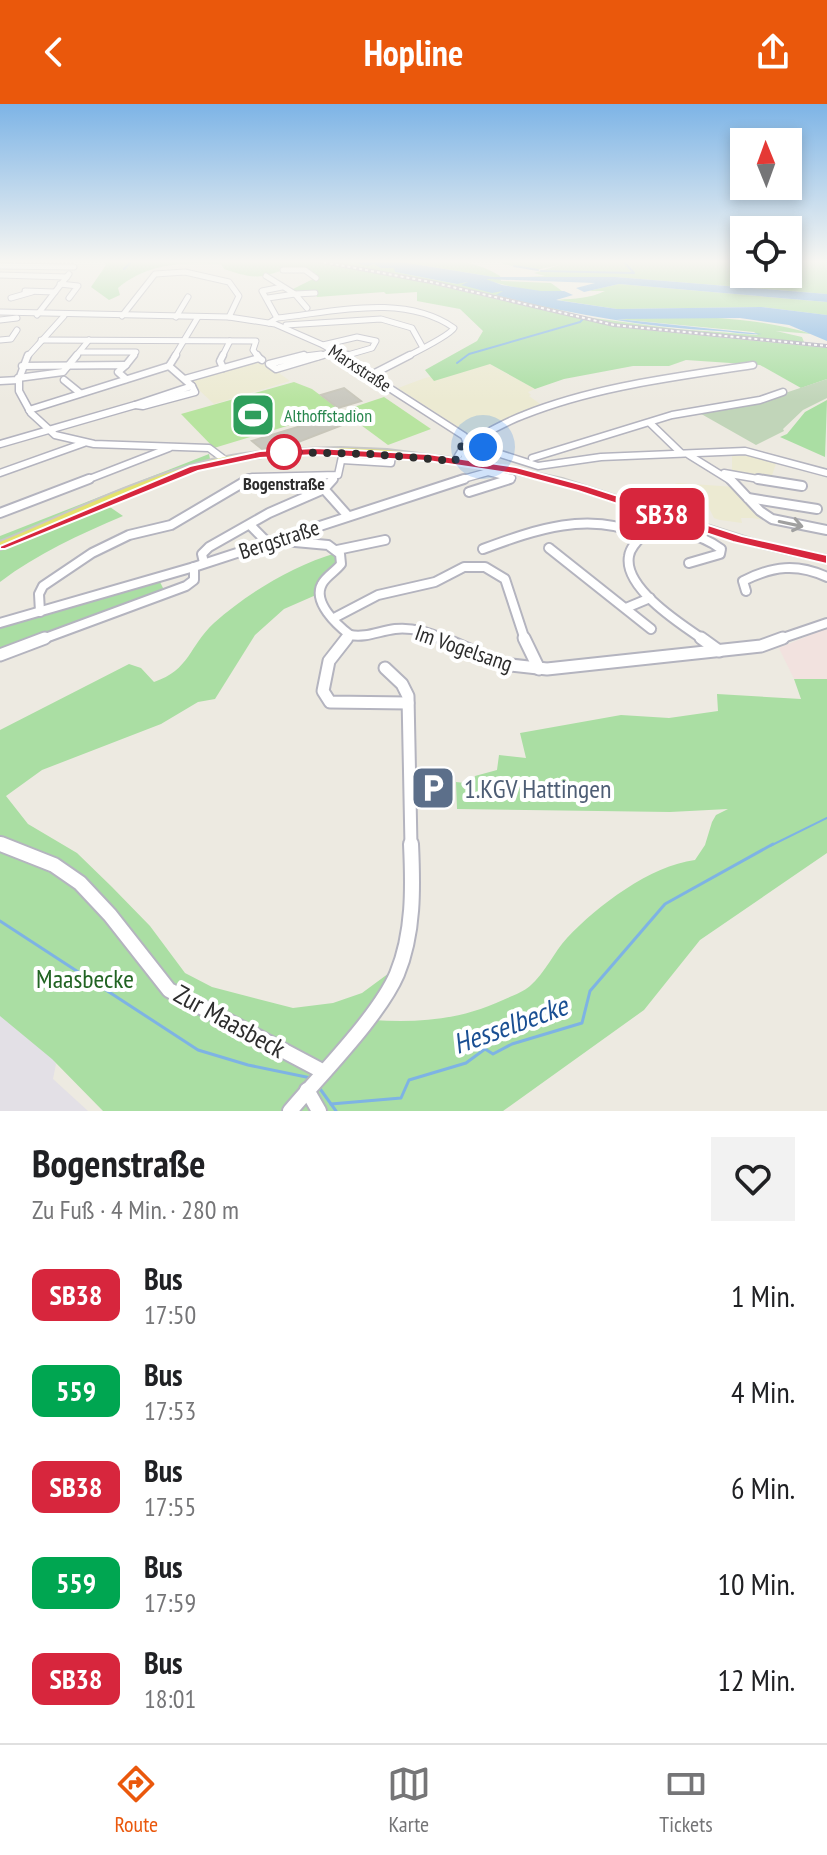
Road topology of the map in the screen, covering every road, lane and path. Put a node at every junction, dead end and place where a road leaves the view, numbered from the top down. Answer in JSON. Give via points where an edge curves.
{"nodes":[{"id":1,"x":41,"y":307,"type":"edge"},
{"id":2,"x":129,"y":307,"type":"edge"},
{"id":3,"x":182,"y":307,"type":"edge"},
{"id":4,"x":234,"y":307,"type":"edge"},
{"id":5,"x":272,"y":307,"type":"edge"},
{"id":6,"x":0,"y":312,"type":"edge"},
{"id":7,"x":34,"y":315,"type":"junction"},
{"id":8,"x":64,"y":316,"type":"junction"},
{"id":9,"x":122,"y":316,"type":"junction"},
{"id":10,"x":176,"y":317,"type":"junction"},
{"id":11,"x":198,"y":317,"type":"junction"},
{"id":12,"x":229,"y":317,"type":"junction"},
{"id":13,"x":277,"y":318,"type":"junction"},
{"id":14,"x":0,"y":320,"type":"edge"},
{"id":15,"x":269,"y":323,"type":"junction"},
{"id":16,"x":283,"y":326,"type":"junction"},
{"id":17,"x":17,"y":330,"type":"dead end"},
{"id":18,"x":0,"y":340,"type":"edge"},
{"id":19,"x":41,"y":340,"type":"junction"},
{"id":20,"x":89,"y":340,"type":"junction"},
{"id":21,"x":185,"y":341,"type":"junction"},
{"id":22,"x":230,"y":341,"type":"junction"},
{"id":23,"x":323,"y":345,"type":"junction"},
{"id":24,"x":422,"y":346,"type":"junction"},
{"id":25,"x":332,"y":351,"type":"junction"},
{"id":26,"x":80,"y":352,"type":"junction"},
{"id":27,"x":341,"y":357,"type":"junction"},
{"id":28,"x":259,"y":358,"type":"junction"},
{"id":29,"x":171,"y":363,"type":"junction"},
{"id":30,"x":70,"y":364,"type":"junction"},
{"id":31,"x":126,"y":365,"type":"junction"},
{"id":32,"x":753,"y":365,"type":"dead end"},
{"id":33,"x":22,"y":366,"type":"junction"},
{"id":34,"x":223,"y":368,"type":"junction"},
{"id":35,"x":371,"y":375,"type":"junction"},
{"id":36,"x":18,"y":379,"type":"junction"},
{"id":37,"x":126,"y":379,"type":"junction"},
{"id":38,"x":185,"y":379,"type":"junction"},
{"id":39,"x":64,"y":380,"type":"dead end"},
{"id":40,"x":0,"y":381,"type":"edge"},
{"id":41,"x":783,"y":392,"type":"dead end"},
{"id":42,"x":80,"y":393,"type":"junction"},
{"id":43,"x":29,"y":410,"type":"junction"},
{"id":44,"x":650,"y":423,"type":"junction"},
{"id":45,"x":49,"y":429,"type":"junction"},
{"id":46,"x":87,"y":442,"type":"junction"},
{"id":47,"x":0,"y":444,"type":"edge"},
{"id":48,"x":172,"y":446,"type":"junction"},
{"id":49,"x":466,"y":447,"type":"junction"},
{"id":50,"x":213,"y":451,"type":"junction"},
{"id":51,"x":706,"y":452,"type":"junction"},
{"id":52,"x":681,"y":453,"type":"junction"},
{"id":53,"x":342,"y":456,"type":"junction"},
{"id":54,"x":698,"y":458,"type":"junction"},
{"id":55,"x":225,"y":460,"type":"junction"},
{"id":56,"x":582,"y":460,"type":"junction"},
{"id":57,"x":459,"y":461,"type":"junction"},
{"id":58,"x":214,"y":463,"type":"junction"},
{"id":59,"x":488,"y":465,"type":"junction"},
{"id":60,"x":0,"y":473,"type":"edge"},
{"id":61,"x":724,"y":473,"type":"junction"},
{"id":62,"x":827,"y":473,"type":"edge"},
{"id":63,"x":335,"y":476,"type":"junction"},
{"id":64,"x":802,"y":486,"type":"dead end"},
{"id":65,"x":324,"y":489,"type":"junction"},
{"id":66,"x":469,"y":492,"type":"dead end"},
{"id":67,"x":748,"y":498,"type":"junction"},
{"id":68,"x":817,"y":509,"type":"dead end"},
{"id":69,"x":0,"y":513,"type":"edge"},
{"id":70,"x":348,"y":516,"type":"junction"},
{"id":71,"x":250,"y":525,"type":"junction"},
{"id":72,"x":827,"y":530,"type":"edge"},
{"id":73,"x":640,"y":538,"type":"junction"},
{"id":74,"x":385,"y":540,"type":"dead end"},
{"id":75,"x":272,"y":542,"type":"junction"},
{"id":76,"x":0,"y":546,"type":"edge"},
{"id":77,"x":549,"y":548,"type":"dead end"},
{"id":78,"x":483,"y":549,"type":"dead end"},
{"id":79,"x":337,"y":550,"type":"junction"},
{"id":80,"x":827,"y":559,"type":"edge"},
{"id":81,"x":689,"y":563,"type":"dead end"},
{"id":82,"x":199,"y":565,"type":"junction"},
{"id":83,"x":827,"y":577,"type":"edge"},
{"id":84,"x":746,"y":591,"type":"dead end"},
{"id":85,"x":650,"y":598,"type":"junction"},
{"id":86,"x":626,"y":608,"type":"junction"},
{"id":87,"x":40,"y":612,"type":"junction"},
{"id":88,"x":334,"y":618,"type":"junction"},
{"id":89,"x":0,"y":623,"type":"edge"},
{"id":90,"x":827,"y":623,"type":"edge"},
{"id":91,"x":651,"y":629,"type":"dead end"},
{"id":92,"x":350,"y":635,"type":"junction"},
{"id":93,"x":719,"y":651,"type":"junction"},
{"id":94,"x":0,"y":655,"type":"edge"},
{"id":95,"x":385,"y":668,"type":"dead end"},
{"id":96,"x":539,"y":669,"type":"junction"},
{"id":97,"x":408,"y":703,"type":"junction"},
{"id":98,"x":0,"y":844,"type":"edge"},
{"id":99,"x":314,"y":1081,"type":"junction"},
{"id":100,"x":290,"y":1111,"type":"edge"},
{"id":101,"x":319,"y":1111,"type":"edge"}],
"edges":[{"from":1,"to":7,"type":"street"},
{"from":2,"to":9,"type":"street"},
{"from":3,"to":10,"type":"street"},
{"from":4,"to":12,"type":"street"},
{"from":5,"to":13,"type":"street"},
{"from":6,"to":7,"type":"street","name":"Marxstraße"},
{"from":7,"to":8,"type":"street","name":"Marxstraße"},
{"from":7,"to":14,"type":"street"},
{"from":8,"to":9,"type":"street","name":"Marxstraße"},
{"from":8,"to":19,"type":"street"},
{"from":9,"to":10,"type":"street","name":"Marxstraße"},
{"from":10,"to":11,"type":"street","name":"Marxstraße"},
{"from":11,"to":12,"type":"street","name":"Marxstraße"},
{"from":11,"to":21,"type":"street"},
{"from":12,"to":15,"type":"street","name":"Marxstraße"},
{"from":13,"to":15,"type":"street"},
{"from":13,"to":24,"type":"street","via":[[397,308],[442,316],[454,329]]},
{"from":15,"to":16,"type":"street","name":"Marxstraße"},
{"from":16,"to":23,"type":"street","name":"Marxstraße"},
{"from":16,"to":24,"type":"street","via":[[388,319],[412,328]]},
{"from":17,"to":18,"type":"street","via":[[11,339]]},
{"from":19,"to":20,"type":"street"},
{"from":19,"to":33,"type":"street"},
{"from":20,"to":21,"type":"street"},
{"from":20,"to":26,"type":"street"},
{"from":21,"to":22,"type":"street"},
{"from":21,"to":29,"type":"street"},
{"from":22,"to":28,"type":"street","via":[[256,341],[253,350]]},
{"from":22,"to":34,"type":"street","via":[[220,361]]},
{"from":23,"to":25,"type":"street","name":"Marxstraße"},
{"from":23,"to":27,"type":"street","via":[[356,336],[376,341],[372,348]]},
{"from":24,"to":35,"type":"street"},
{"from":25,"to":27,"type":"street","name":"Marxstraße"},
{"from":25,"to":28,"type":"street","via":[[269,364]]},
{"from":26,"to":30,"type":"street"},
{"from":26,"to":31,"type":"street","via":[[136,352]]},
{"from":27,"to":35,"type":"street","name":"Marxstraße"},
{"from":28,"to":34,"type":"street"},
{"from":29,"to":37,"type":"street"},
{"from":29,"to":38,"type":"street"},
{"from":30,"to":31,"type":"street"},
{"from":30,"to":33,"type":"street"},
{"from":30,"to":36,"type":"street","via":[[63,372]]},
{"from":31,"to":37,"type":"street","via":[[118,372]]},
{"from":32,"to":49,"type":"street","via":[[588,394],[523,415]]},
{"from":33,"to":36,"type":"street"},
{"from":34,"to":38,"type":"street"},
{"from":35,"to":49,"type":"street","name":"Marxstraße","via":[[461,434]]},
{"from":36,"to":40,"type":"street"},
{"from":36,"to":43,"type":"street"},
{"from":37,"to":42,"type":"street"},
{"from":38,"to":45,"type":"street","via":[[195,392]]},
{"from":39,"to":42,"type":"street"},
{"from":41,"to":44,"type":"street"},
{"from":42,"to":43,"type":"street"},
{"from":43,"to":45,"type":"street"},
{"from":44,"to":52,"type":"street"},
{"from":44,"to":56,"type":"street","via":[[532,459]]},
{"from":45,"to":46,"type":"street","via":[[59,437]]},
{"from":45,"to":47,"type":"street"},
{"from":46,"to":48,"type":"street"},
{"from":46,"to":60,"type":"street"},
{"from":48,"to":50,"type":"street"},
{"from":48,"to":69,"type":"street"},
{"from":49,"to":56,"type":"street","via":[[479,445],[533,465]]},
{"from":49,"to":57,"type":"street"},
{"from":49,"to":59,"type":"main road"},
{"from":50,"to":55,"type":"street"},
{"from":50,"to":58,"type":"street"},
{"from":51,"to":52,"type":"street"},
{"from":51,"to":54,"type":"street"},
{"from":51,"to":62,"type":"street","via":[[758,453]]},
{"from":52,"to":54,"type":"street"},
{"from":52,"to":56,"type":"street"},
{"from":53,"to":55,"type":"main road","via":[[284,452]]},
{"from":53,"to":57,"type":"main road"},
{"from":53,"to":63,"type":"street","via":[[342,470]]},
{"from":54,"to":61,"type":"street"},
{"from":55,"to":58,"type":"main road"},
{"from":57,"to":59,"type":"main road"},
{"from":58,"to":76,"type":"main road","via":[[141,487]]},
{"from":59,"to":80,"type":"main road","via":[[583,488],[755,544]]},
{"from":61,"to":64,"type":"street"},
{"from":61,"to":67,"type":"street"},
{"from":63,"to":65,"type":"street"},
{"from":63,"to":87,"type":"street","via":[[247,479],[180,520],[129,535],[54,577],[40,590]]},
{"from":65,"to":70,"type":"street"},
{"from":65,"to":71,"type":"street"},
{"from":66,"to":70,"type":"street","name":"Bergstraße","via":[[512,478],[491,472],[478,475]]},
{"from":67,"to":68,"type":"street"},
{"from":67,"to":72,"type":"street","one_way":true,"via":[[772,519]]},
{"from":70,"to":75,"type":"street","name":"Bergstraße"},
{"from":71,"to":75,"type":"street"},
{"from":71,"to":82,"type":"street","via":[[204,551]]},
{"from":73,"to":78,"type":"street","via":[[619,523],[586,522],[537,529]]},
{"from":73,"to":81,"type":"street","via":[[661,529],[710,541],[721,549],[720,554]]},
{"from":73,"to":85,"type":"street","via":[[629,553],[628,566]]},
{"from":74,"to":79,"type":"street"},
{"from":75,"to":79,"type":"street","via":[[318,543]]},
{"from":75,"to":82,"type":"street","name":"Bergstraße"},
{"from":77,"to":86,"type":"street"},
{"from":79,"to":88,"type":"street","via":[[343,559],[320,593]]},
{"from":82,"to":87,"type":"street","name":"Bergstraße"},
{"from":82,"to":94,"type":"street","via":[[186,586]]},
{"from":83,"to":84,"type":"street","via":[[785,565],[743,581]]},
{"from":85,"to":86,"type":"street"},
{"from":85,"to":93,"type":"street"},
{"from":86,"to":91,"type":"street"},
{"from":87,"to":89,"type":"street","name":"Bergstraße"},
{"from":88,"to":92,"type":"street"},
{"from":88,"to":96,"type":"street","via":[[378,595],[435,582],[464,567],[485,567],[505,579],[521,633]]},
{"from":90,"to":93,"type":"street","name":"Im Vogelsang","via":[[772,644]]},
{"from":92,"to":96,"type":"street","name":"Im Vogelsang","via":[[419,629],[502,664]]},
{"from":92,"to":97,"type":"street","via":[[326,667],[324,697],[344,704]]},
{"from":93,"to":96,"type":"street","name":"Im Vogelsang"},
{"from":95,"to":97,"type":"street","via":[[406,691]]},
{"from":97,"to":99,"type":"street","via":[[412,882],[403,963],[385,997]]},
{"from":98,"to":99,"type":"street","name":"Zur Maasbeck","via":[[54,865],[80,883],[169,990]]},
{"from":99,"to":100,"type":"street"},
{"from":99,"to":101,"type":"street"}]}
